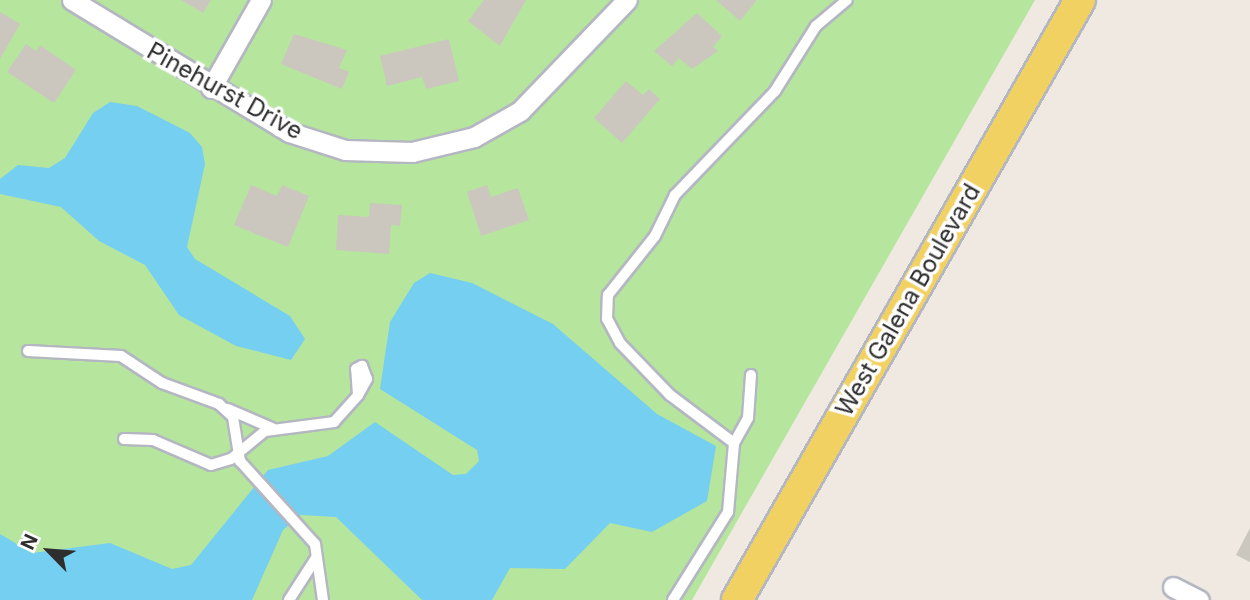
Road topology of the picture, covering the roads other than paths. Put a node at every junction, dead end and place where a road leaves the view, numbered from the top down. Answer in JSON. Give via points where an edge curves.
{"nodes":[{"id":1,"x":72,"y":0,"type":"edge"},
{"id":2,"x":261,"y":0,"type":"edge"},
{"id":3,"x":627,"y":0,"type":"edge"},
{"id":4,"x":847,"y":0,"type":"edge"},
{"id":5,"x":1080,"y":0,"type":"edge"},
{"id":6,"x":211,"y":88,"type":"junction"},
{"id":7,"x":28,"y":351,"type":"dead end"},
{"id":8,"x":751,"y":375,"type":"dead end"},
{"id":9,"x":358,"y":395,"type":"dead end"},
{"id":10,"x":219,"y":404,"type":"junction"},
{"id":11,"x":273,"y":429,"type":"junction"},
{"id":12,"x":124,"y":439,"type":"dead end"},
{"id":13,"x":734,"y":443,"type":"junction"},
{"id":14,"x":241,"y":450,"type":"junction"},
{"id":15,"x":317,"y":557,"type":"junction"},
{"id":16,"x":1173,"y":587,"type":"dead end"},
{"id":17,"x":289,"y":600,"type":"edge"},
{"id":18,"x":323,"y":600,"type":"edge"},
{"id":19,"x":673,"y":600,"type":"edge"},
{"id":20,"x":737,"y":600,"type":"edge"},
{"id":21,"x":1199,"y":600,"type":"edge"}],
"edges":[{"from":1,"to":6,"type":"street","name":"Pinehurst Drive"},
{"from":2,"to":6,"type":"street"},
{"from":3,"to":6,"type":"street","name":"Pinehurst Drive","via":[[520,111],[474,136],[412,152],[345,150],[289,132]]},
{"from":4,"to":13,"type":"lane","via":[[816,26],[775,91],[675,195],[656,236],[608,295],[607,319],[620,343],[670,395]]},
{"from":5,"to":20,"type":"main road","name":"West Galena Boulevard"},
{"from":7,"to":10,"type":"lane","via":[[121,356],[162,383]]},
{"from":8,"to":13,"type":"lane","via":[[748,418]]},
{"from":9,"to":11,"type":"lane","via":[[334,422]]},
{"from":10,"to":11,"type":"lane"},
{"from":10,"to":14,"type":"lane","via":[[233,417]]},
{"from":11,"to":14,"type":"lane"},
{"from":12,"to":14,"type":"lane","via":[[153,440],[211,465]]},
{"from":13,"to":19,"type":"lane","via":[[728,512]]},
{"from":14,"to":15,"type":"lane","via":[[246,468],[305,533]]},
{"from":15,"to":17,"type":"lane"},
{"from":15,"to":18,"type":"lane"},
{"from":16,"to":21,"type":"street"}]}
